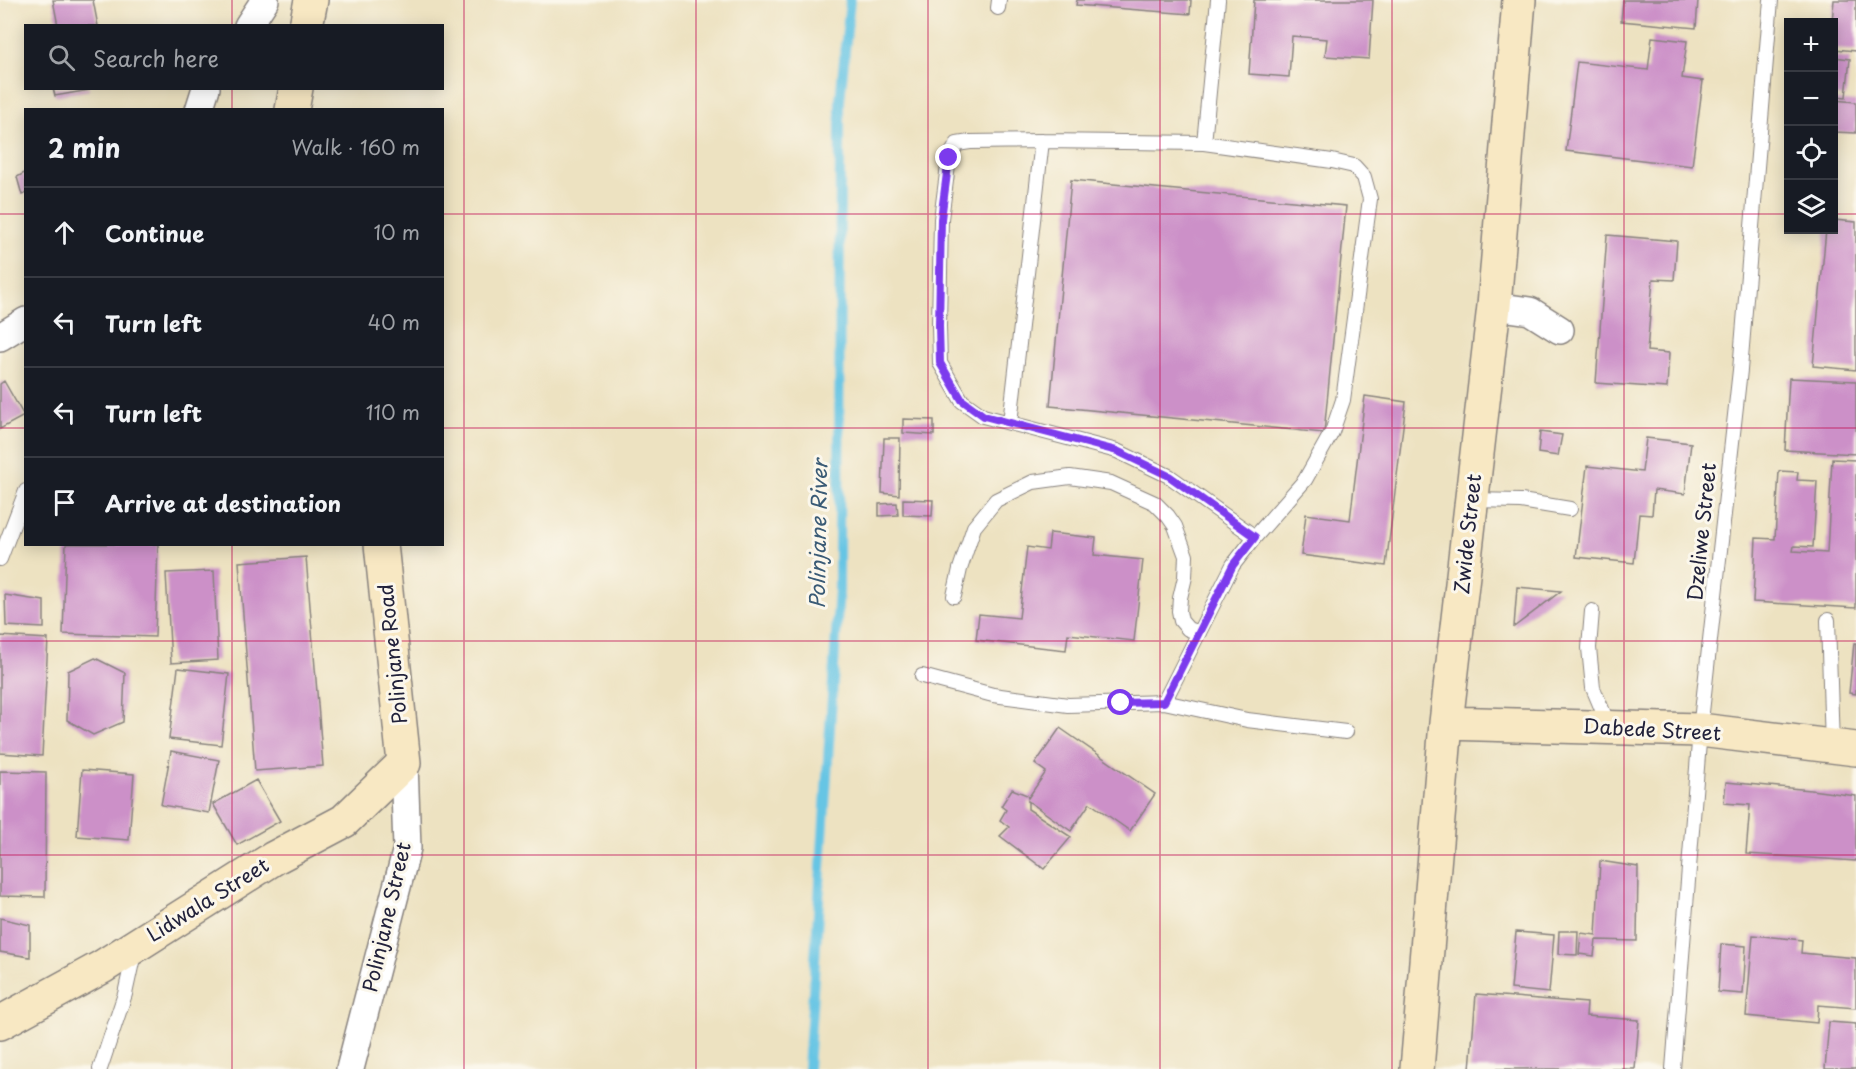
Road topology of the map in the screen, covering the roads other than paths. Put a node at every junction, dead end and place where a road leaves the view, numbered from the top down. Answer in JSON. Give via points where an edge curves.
{"nodes":[{"id":1,"x":265,"y":0,"type":"edge"},
{"id":2,"x":311,"y":0,"type":"edge"},
{"id":3,"x":1218,"y":0,"type":"edge"},
{"id":4,"x":1520,"y":0,"type":"edge"},
{"id":5,"x":1771,"y":0,"type":"edge"},
{"id":6,"x":249,"y":24,"type":"edge"},
{"id":7,"x":306,"y":24,"type":"edge"},
{"id":8,"x":205,"y":90,"type":"edge"},
{"id":9,"x":296,"y":90,"type":"edge"},
{"id":10,"x":201,"y":108,"type":"edge"},
{"id":11,"x":292,"y":108,"type":"edge"},
{"id":12,"x":1042,"y":141,"type":"junction"},
{"id":13,"x":1204,"y":143,"type":"junction"},
{"id":14,"x":1494,"y":306,"type":"junction"},
{"id":15,"x":24,"y":322,"type":"edge"},
{"id":16,"x":1560,"y":330,"type":"dead end"},
{"id":17,"x":0,"y":337,"type":"edge"},
{"id":18,"x":1010,"y":423,"type":"junction"},
{"id":19,"x":24,"y":496,"type":"edge"},
{"id":20,"x":1472,"y":500,"type":"junction"},
{"id":21,"x":1570,"y":509,"type":"dead end"},
{"id":22,"x":1255,"y":537,"type":"junction"},
{"id":23,"x":381,"y":546,"type":"edge"},
{"id":24,"x":0,"y":559,"type":"edge"},
{"id":25,"x":954,"y":596,"type":"dead end"},
{"id":26,"x":1592,"y":611,"type":"dead end"},
{"id":27,"x":1828,"y":620,"type":"dead end"},
{"id":28,"x":1199,"y":633,"type":"junction"},
{"id":29,"x":922,"y":675,"type":"dead end"},
{"id":30,"x":1164,"y":702,"type":"junction"},
{"id":31,"x":1446,"y":723,"type":"junction"},
{"id":32,"x":1610,"y":728,"type":"junction"},
{"id":33,"x":1700,"y":730,"type":"junction"},
{"id":34,"x":1346,"y":732,"type":"dead end"},
{"id":35,"x":1844,"y":747,"type":"edge"},
{"id":36,"x":404,"y":764,"type":"junction"},
{"id":37,"x":135,"y":946,"type":"junction"},
{"id":38,"x":0,"y":1023,"type":"edge"},
{"id":39,"x":100,"y":1069,"type":"edge"},
{"id":40,"x":350,"y":1069,"type":"edge"},
{"id":41,"x":1417,"y":1069,"type":"edge"},
{"id":42,"x":1673,"y":1069,"type":"edge"}],
"edges":[{"from":1,"to":6,"type":"street"},
{"from":2,"to":7,"type":"street"},
{"from":3,"to":13,"type":"lane"},
{"from":4,"to":14,"type":"street","name":"Zwide Street"},
{"from":5,"to":33,"type":"lane","name":"Dzeliwe Street","via":[[1740,370]]},
{"from":8,"to":10,"type":"street"},
{"from":9,"to":11,"type":"street"},
{"from":12,"to":13,"type":"lane"},
{"from":12,"to":18,"type":"lane"},
{"from":12,"to":18,"type":"lane","via":[[957,144],[949,158],[941,219],[940,363],[962,400],[984,416]]},
{"from":13,"to":22,"type":"lane","via":[[1354,166],[1364,177],[1370,199],[1343,400],[1332,432],[1305,480]]},
{"from":14,"to":16,"type":"street","via":[[1530,311]]},
{"from":14,"to":20,"type":"street","name":"Zwide Street"},
{"from":15,"to":17,"type":"street"},
{"from":18,"to":22,"type":"lane","via":[[1117,451],[1169,476]]},
{"from":19,"to":24,"type":"lane"},
{"from":20,"to":21,"type":"lane","via":[[1521,501]]},
{"from":20,"to":31,"type":"street","name":"Zwide Street"},
{"from":22,"to":28,"type":"lane","via":[[1233,565]]},
{"from":23,"to":36,"type":"street","name":"Polinjane Road"},
{"from":25,"to":28,"type":"lane","via":[[974,527],[996,500],[1033,482],[1070,477],[1111,483],[1155,503],[1174,526],[1186,556],[1181,621]]},
{"from":26,"to":32,"type":"lane","via":[[1589,648],[1593,688]]},
{"from":27,"to":35,"type":"lane"},
{"from":28,"to":30,"type":"lane"},
{"from":29,"to":30,"type":"lane","via":[[993,695],[1068,705]]},
{"from":30,"to":34,"type":"lane","via":[[1247,720]]},
{"from":31,"to":32,"type":"street","name":"Dabede Street"},
{"from":31,"to":41,"type":"street","name":"Zwide Street"},
{"from":32,"to":33,"type":"street","name":"Dabede Street"},
{"from":33,"to":35,"type":"street","name":"Dabede Street"},
{"from":33,"to":42,"type":"lane","name":"Dzeliwe Street"},
{"from":36,"to":37,"type":"street","name":"Lidwala Street","via":[[344,821],[274,858]]},
{"from":36,"to":40,"type":"street","name":"Polinjane Street","via":[[406,848]]},
{"from":37,"to":38,"type":"street","name":"Lidwala Street"},
{"from":37,"to":39,"type":"lane"}]}
